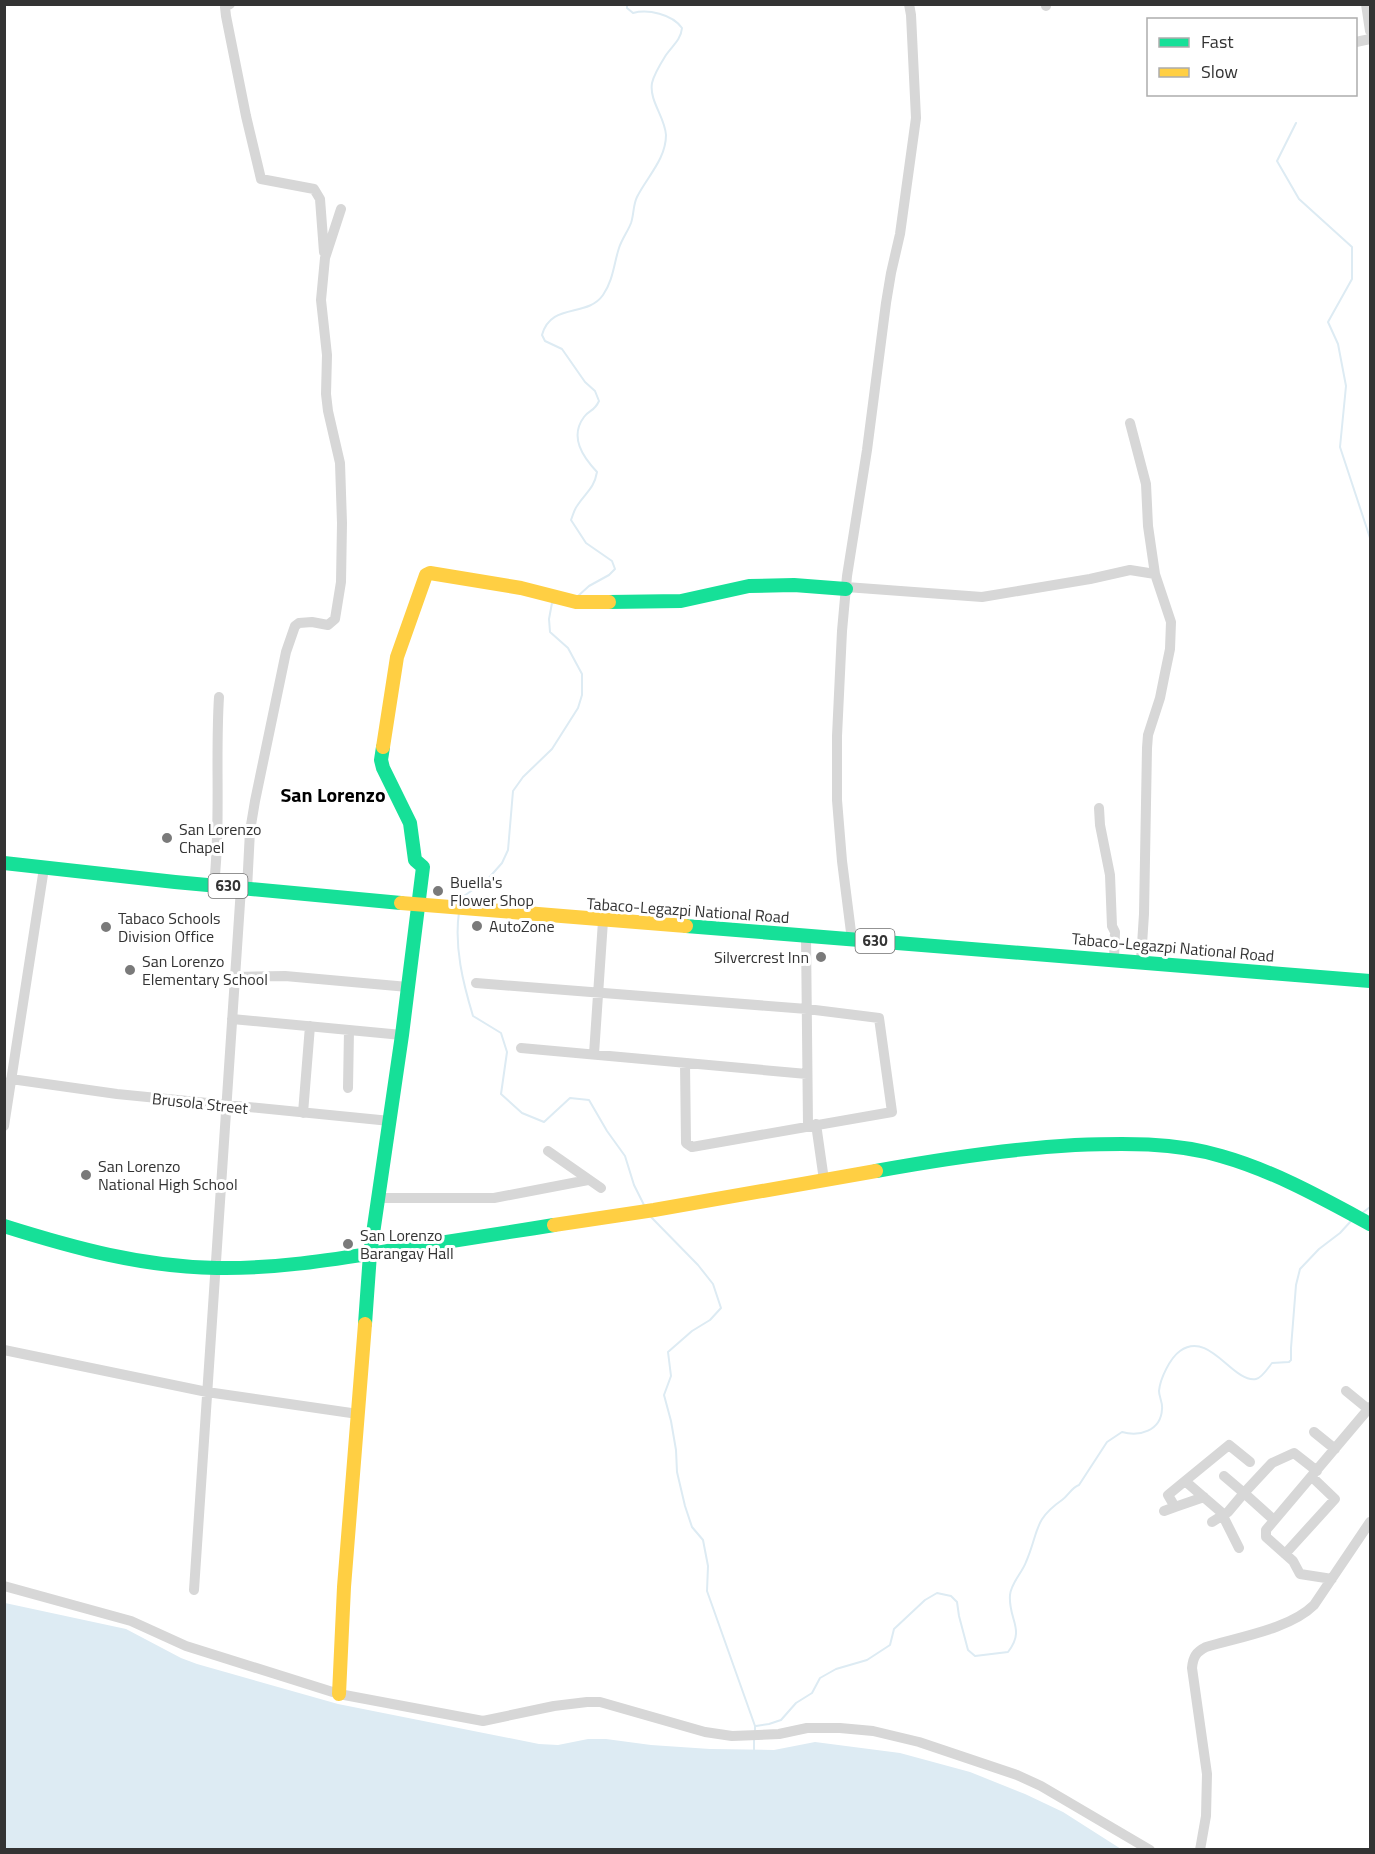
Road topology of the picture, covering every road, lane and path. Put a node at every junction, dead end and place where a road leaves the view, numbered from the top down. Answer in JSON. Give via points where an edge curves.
{"nodes":[{"id":1,"x":230,"y":4,"type":"edge"},
{"id":2,"x":909,"y":4,"type":"edge"},
{"id":3,"x":1368,"y":11,"type":"edge"},
{"id":4,"x":1371,"y":31,"type":"edge"},
{"id":5,"x":341,"y":209,"type":"dead end"},
{"id":6,"x":325,"y":258,"type":"junction"},
{"id":7,"x":1130,"y":423,"type":"dead end"},
{"id":8,"x":1155,"y":574,"type":"junction"},
{"id":9,"x":846,"y":588,"type":"junction"},
{"id":10,"x":219,"y":697,"type":"dead end"},
{"id":11,"x":1099,"y":808,"type":"dead end"},
{"id":12,"x":4,"y":863,"type":"edge"},
{"id":13,"x":44,"y":868,"type":"junction"},
{"id":14,"x":214,"y":885,"type":"junction"},
{"id":15,"x":244,"y":888,"type":"junction"},
{"id":16,"x":419,"y":904,"type":"junction"},
{"id":17,"x":603,"y":921,"type":"junction"},
{"id":18,"x":806,"y":936,"type":"junction"},
{"id":19,"x":852,"y":939,"type":"junction"},
{"id":20,"x":1114,"y":958,"type":"junction"},
{"id":21,"x":1141,"y":960,"type":"junction"},
{"id":22,"x":235,"y":977,"type":"junction"},
{"id":23,"x":1371,"y":981,"type":"edge"},
{"id":24,"x":476,"y":983,"type":"dead end"},
{"id":25,"x":408,"y":987,"type":"junction"},
{"id":26,"x":598,"y":993,"type":"junction"},
{"id":27,"x":807,"y":1009,"type":"junction"},
{"id":28,"x":232,"y":1019,"type":"junction"},
{"id":29,"x":310,"y":1026,"type":"junction"},
{"id":30,"x":349,"y":1030,"type":"junction"},
{"id":31,"x":402,"y":1035,"type":"junction"},
{"id":32,"x":521,"y":1048,"type":"dead end"},
{"id":33,"x":594,"y":1054,"type":"junction"},
{"id":34,"x":685,"y":1063,"type":"junction"},
{"id":35,"x":807,"y":1074,"type":"junction"},
{"id":36,"x":11,"y":1079,"type":"junction"},
{"id":37,"x":348,"y":1088,"type":"dead end"},
{"id":38,"x":226,"y":1105,"type":"junction"},
{"id":39,"x":303,"y":1113,"type":"junction"},
{"id":40,"x":390,"y":1121,"type":"junction"},
{"id":41,"x":812,"y":1125,"type":"junction"},
{"id":42,"x":4,"y":1126,"type":"edge"},
{"id":43,"x":548,"y":1151,"type":"dead end"},
{"id":44,"x":588,"y":1180,"type":"junction"},
{"id":45,"x":824,"y":1180,"type":"junction"},
{"id":46,"x":601,"y":1188,"type":"dead end"},
{"id":47,"x":379,"y":1198,"type":"junction"},
{"id":48,"x":1362,"y":1219,"type":"edge"},
{"id":49,"x":4,"y":1226,"type":"edge"},
{"id":50,"x":370,"y":1254,"type":"junction"},
{"id":51,"x":215,"y":1268,"type":"junction"},
{"id":52,"x":4,"y":1350,"type":"edge"},
{"id":53,"x":1346,"y":1391,"type":"dead end"},
{"id":54,"x":207,"y":1392,"type":"junction"},
{"id":55,"x":1369,"y":1408,"type":"edge"},
{"id":56,"x":358,"y":1414,"type":"junction"},
{"id":57,"x":1314,"y":1432,"type":"dead end"},
{"id":58,"x":1220,"y":1437,"type":"dead end"},
{"id":59,"x":1229,"y":1445,"type":"junction"},
{"id":60,"x":1335,"y":1449,"type":"junction"},
{"id":61,"x":1250,"y":1462,"type":"dead end"},
{"id":62,"x":1315,"y":1474,"type":"junction"},
{"id":63,"x":1224,"y":1476,"type":"dead end"},
{"id":64,"x":1185,"y":1481,"type":"junction"},
{"id":65,"x":1244,"y":1493,"type":"junction"},
{"id":66,"x":1204,"y":1497,"type":"junction"},
{"id":67,"x":1175,"y":1507,"type":"junction"},
{"id":68,"x":1164,"y":1511,"type":"dead end"},
{"id":69,"x":1217,"y":1519,"type":"junction"},
{"id":70,"x":1274,"y":1521,"type":"junction"},
{"id":71,"x":1371,"y":1522,"type":"edge"},
{"id":72,"x":1239,"y":1548,"type":"dead end"},
{"id":73,"x":1285,"y":1554,"type":"junction"},
{"id":74,"x":1332,"y":1579,"type":"junction"},
{"id":75,"x":4,"y":1586,"type":"edge"},
{"id":76,"x":194,"y":1590,"type":"dead end"},
{"id":77,"x":339,"y":1694,"type":"junction"},
{"id":78,"x":1150,"y":1850,"type":"edge"},
{"id":79,"x":1200,"y":1850,"type":"edge"}],
"edges":[{"from":1,"to":6,"type":"street","via":[[225,7],[226,16],[261,179],[314,189],[320,199]]},
{"from":2,"to":9,"type":"street","via":[[916,118]]},
{"from":3,"to":4,"type":"street"},
{"from":5,"to":6,"type":"street"},
{"from":6,"to":15,"type":"street","via":[[321,300],[327,355],[326,394],[340,463],[341,582],[335,619],[328,625],[299,623],[286,652],[253,811]]},
{"from":7,"to":8,"type":"street","via":[[1146,484]]},
{"from":8,"to":9,"type":"street","via":[[1130,570],[982,597]]},
{"from":8,"to":21,"type":"street","via":[[1171,622],[1163,687],[1148,735]]},
{"from":9,"to":16,"type":"street","via":[[749,585],[681,601],[576,602],[520,588],[426,575],[397,657],[381,760],[410,823],[415,860],[423,867]]},
{"from":9,"to":19,"type":"street","via":[[837,800]]},
{"from":10,"to":14,"type":"street","via":[[218,848]]},
{"from":11,"to":20,"type":"street","via":[[1110,875]]},
{"from":12,"to":13,"type":"street","name":"Tabaco-Legazpi National Road","number":"630"},
{"from":13,"to":14,"type":"street","name":"Tabaco-Legazpi National Road","number":"630"},
{"from":13,"to":36,"type":"street"},
{"from":14,"to":15,"type":"street","name":"Tabaco-Legazpi National Road","number":"630"},
{"from":15,"to":16,"type":"street","name":"Tabaco-Legazpi National Road","number":"630"},
{"from":15,"to":22,"type":"street"},
{"from":16,"to":17,"type":"street","name":"Tabaco-Legazpi National Road","number":"630"},
{"from":16,"to":25,"type":"street"},
{"from":17,"to":18,"type":"street","name":"Tabaco-Legazpi National Road","number":"630"},
{"from":17,"to":26,"type":"street"},
{"from":18,"to":19,"type":"street","name":"Tabaco-Legazpi National Road","number":"630"},
{"from":18,"to":27,"type":"street"},
{"from":19,"to":20,"type":"street","name":"Tabaco-Legazpi National Road","number":"630"},
{"from":20,"to":21,"type":"street","name":"Tabaco-Legazpi National Road","number":"630"},
{"from":21,"to":23,"type":"street","name":"Tabaco-Legazpi National Road","number":"630"},
{"from":22,"to":25,"type":"street","via":[[285,976]]},
{"from":22,"to":28,"type":"street"},
{"from":24,"to":26,"type":"street"},
{"from":25,"to":31,"type":"street"},
{"from":26,"to":27,"type":"street"},
{"from":26,"to":33,"type":"street"},
{"from":27,"to":35,"type":"street"},
{"from":27,"to":41,"type":"street","via":[[879,1018],[892,1112]]},
{"from":28,"to":29,"type":"street"},
{"from":28,"to":38,"type":"street"},
{"from":29,"to":30,"type":"street"},
{"from":29,"to":39,"type":"street"},
{"from":30,"to":31,"type":"street"},
{"from":30,"to":37,"type":"street"},
{"from":31,"to":40,"type":"street"},
{"from":32,"to":33,"type":"street"},
{"from":33,"to":34,"type":"street"},
{"from":34,"to":35,"type":"street"},
{"from":34,"to":41,"type":"street","via":[[686,1143],[692,1147]]},
{"from":35,"to":41,"type":"street"},
{"from":36,"to":38,"type":"street","name":"Brusola Street"},
{"from":36,"to":42,"type":"street"},
{"from":38,"to":39,"type":"street","name":"Brusola Street"},
{"from":38,"to":51,"type":"street"},
{"from":39,"to":40,"type":"street","name":"Brusola Street"},
{"from":40,"to":47,"type":"street"},
{"from":41,"to":45,"type":"street"},
{"from":43,"to":44,"type":"street"},
{"from":44,"to":46,"type":"street"},
{"from":44,"to":47,"type":"street","via":[[494,1198]]},
{"from":45,"to":48,"type":"street","via":[[1027,1148],[1117,1143],[1170,1146],[1219,1155],[1260,1169]]},
{"from":45,"to":50,"type":"street"},
{"from":47,"to":50,"type":"street"},
{"from":49,"to":51,"type":"street","via":[[99,1254]]},
{"from":50,"to":51,"type":"street","via":[[272,1267]]},
{"from":50,"to":56,"type":"street"},
{"from":51,"to":54,"type":"street"},
{"from":52,"to":54,"type":"street"},
{"from":53,"to":55,"type":"street"},
{"from":54,"to":56,"type":"street"},
{"from":54,"to":76,"type":"street"},
{"from":55,"to":60,"type":"street"},
{"from":56,"to":77,"type":"street"},
{"from":57,"to":60,"type":"street"},
{"from":58,"to":59,"type":"street"},
{"from":59,"to":61,"type":"street"},
{"from":59,"to":64,"type":"street"},
{"from":60,"to":62,"type":"street"},
{"from":62,"to":65,"type":"street","via":[[1294,1453],[1272,1463]]},
{"from":62,"to":70,"type":"street"},
{"from":62,"to":73,"type":"street","via":[[1335,1499]]},
{"from":63,"to":65,"type":"street"},
{"from":64,"to":66,"type":"street"},
{"from":64,"to":67,"type":"street","via":[[1165,1490]]},
{"from":65,"to":69,"type":"street"},
{"from":65,"to":70,"type":"street"},
{"from":66,"to":67,"type":"street"},
{"from":66,"to":69,"type":"street","via":[[1221,1512]]},
{"from":67,"to":68,"type":"street"},
{"from":69,"to":72,"type":"street"},
{"from":70,"to":73,"type":"street","via":[[1266,1530],[1266,1538]]},
{"from":71,"to":74,"type":"street"},
{"from":73,"to":74,"type":"street","via":[[1300,1574]]},
{"from":74,"to":79,"type":"street","via":[[1305,1614],[1206,1647],[1193,1658],[1207,1774]]},
{"from":75,"to":77,"type":"street","via":[[131,1621],[186,1646]]},
{"from":77,"to":78,"type":"street","via":[[483,1721],[554,1706],[600,1702],[732,1736],[807,1728],[873,1731],[1017,1775]]}]}
